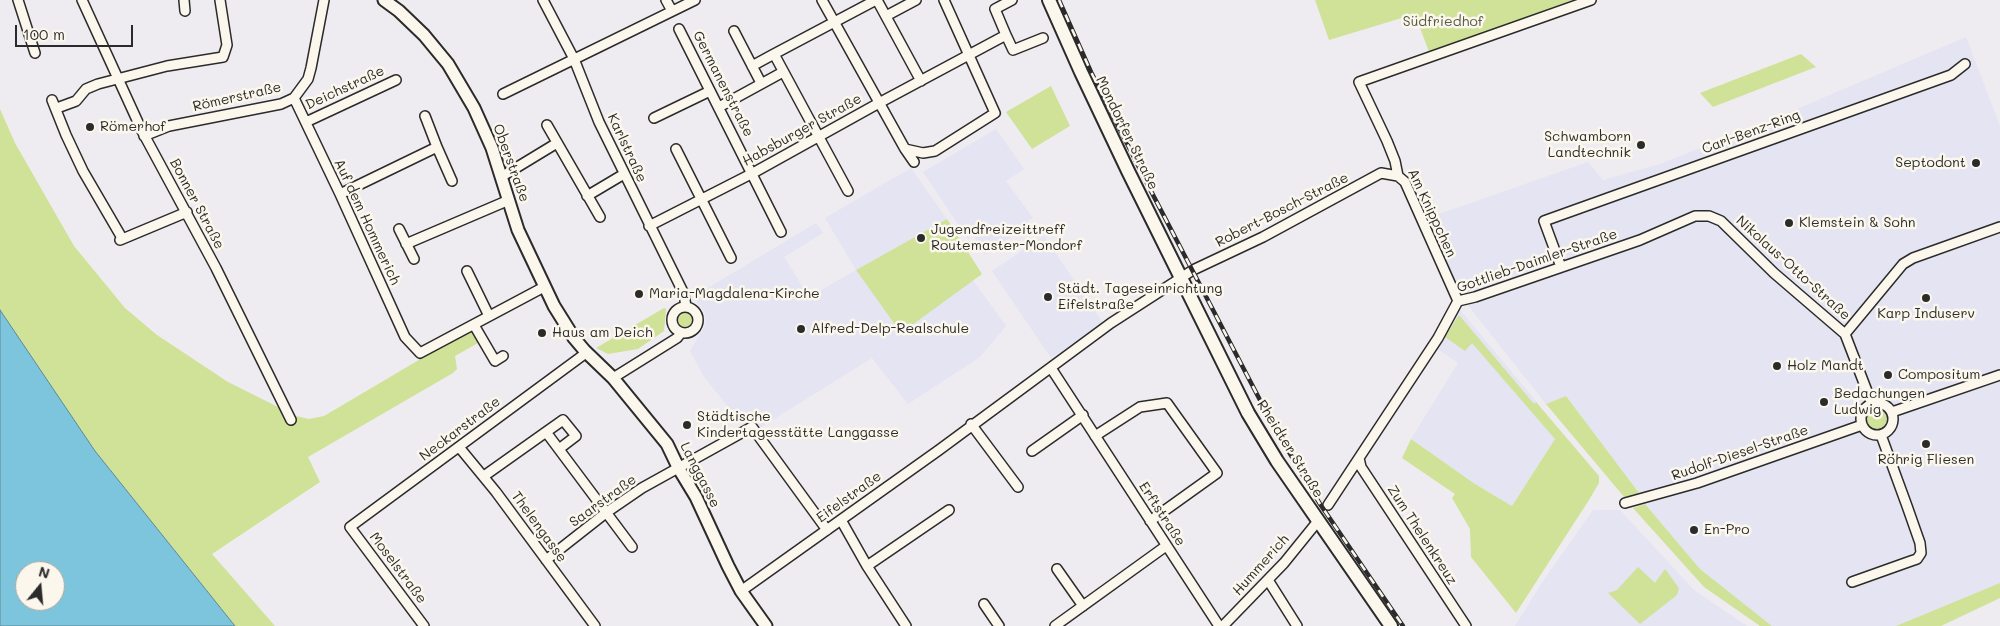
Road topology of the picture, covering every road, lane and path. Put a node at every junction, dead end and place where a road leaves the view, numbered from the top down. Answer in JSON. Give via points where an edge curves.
{"nodes":[{"id":1,"x":18,"y":0,"type":"edge"},
{"id":2,"x":82,"y":0,"type":"edge"},
{"id":3,"x":184,"y":0,"type":"edge"},
{"id":4,"x":220,"y":0,"type":"edge"},
{"id":5,"x":324,"y":0,"type":"edge"},
{"id":6,"x":384,"y":0,"type":"edge"},
{"id":7,"x":543,"y":0,"type":"edge"},
{"id":8,"x":666,"y":0,"type":"edge"},
{"id":9,"x":695,"y":0,"type":"edge"},
{"id":10,"x":822,"y":0,"type":"edge"},
{"id":11,"x":877,"y":0,"type":"edge"},
{"id":12,"x":916,"y":0,"type":"edge"},
{"id":13,"x":944,"y":0,"type":"edge"},
{"id":14,"x":1012,"y":0,"type":"edge"},
{"id":15,"x":1048,"y":0,"type":"edge"},
{"id":16,"x":1591,"y":0,"type":"edge"},
{"id":17,"x":902,"y":3,"type":"edge"},
{"id":18,"x":185,"y":11,"type":"dead end"},
{"id":19,"x":672,"y":12,"type":"junction"},
{"id":20,"x":886,"y":16,"type":"junction"},
{"id":21,"x":834,"y":22,"type":"junction"},
{"id":22,"x":680,"y":29,"type":"dead end"},
{"id":23,"x":734,"y":31,"type":"dead end"},
{"id":24,"x":1006,"y":35,"type":"junction"},
{"id":25,"x":1043,"y":38,"type":"dead end"},
{"id":26,"x":35,"y":53,"type":"dead end"},
{"id":27,"x":774,"y":54,"type":"junction"},
{"id":28,"x":968,"y":56,"type":"junction"},
{"id":29,"x":574,"y":60,"type":"junction"},
{"id":30,"x":1964,"y":64,"type":"dead end"},
{"id":31,"x":752,"y":66,"type":"junction"},
{"id":32,"x":783,"y":72,"type":"junction"},
{"id":33,"x":117,"y":79,"type":"junction"},
{"id":34,"x":396,"y":80,"type":"dead end"},
{"id":35,"x":921,"y":81,"type":"junction"},
{"id":36,"x":761,"y":83,"type":"junction"},
{"id":37,"x":710,"y":90,"type":"junction"},
{"id":38,"x":503,"y":94,"type":"dead end"},
{"id":39,"x":294,"y":98,"type":"junction"},
{"id":40,"x":879,"y":103,"type":"junction"},
{"id":41,"x":719,"y":107,"type":"junction"},
{"id":42,"x":424,"y":116,"type":"dead end"},
{"id":43,"x":654,"y":118,"type":"dead end"},
{"id":44,"x":306,"y":122,"type":"junction"},
{"id":45,"x":547,"y":125,"type":"dead end"},
{"id":46,"x":144,"y":136,"type":"junction"},
{"id":47,"x":819,"y":138,"type":"junction"},
{"id":48,"x":558,"y":143,"type":"junction"},
{"id":49,"x":437,"y":147,"type":"junction"},
{"id":50,"x":676,"y":149,"type":"dead end"},
{"id":51,"x":905,"y":149,"type":"junction"},
{"id":52,"x":914,"y":162,"type":"dead end"},
{"id":53,"x":753,"y":173,"type":"junction"},
{"id":54,"x":624,"y":174,"type":"junction"},
{"id":55,"x":1398,"y":176,"type":"junction"},
{"id":56,"x":501,"y":177,"type":"junction"},
{"id":57,"x":452,"y":181,"type":"dead end"},
{"id":58,"x":848,"y":191,"type":"dead end"},
{"id":59,"x":340,"y":194,"type":"junction"},
{"id":60,"x":587,"y":196,"type":"junction"},
{"id":61,"x":509,"y":200,"type":"junction"},
{"id":62,"x":702,"y":200,"type":"junction"},
{"id":63,"x":186,"y":212,"type":"junction"},
{"id":64,"x":1709,"y":216,"type":"joint"},
{"id":65,"x":600,"y":217,"type":"dead end"},
{"id":66,"x":649,"y":226,"type":"junction"},
{"id":67,"x":2000,"y":227,"type":"edge"},
{"id":68,"x":399,"y":229,"type":"dead end"},
{"id":69,"x":781,"y":232,"type":"dead end"},
{"id":70,"x":406,"y":244,"type":"junction"},
{"id":71,"x":730,"y":258,"type":"dead end"},
{"id":72,"x":414,"y":259,"type":"dead end"},
{"id":73,"x":1561,"y":267,"type":"junction"},
{"id":74,"x":467,"y":271,"type":"dead end"},
{"id":75,"x":1181,"y":278,"type":"junction"},
{"id":76,"x":544,"y":287,"type":"junction"},
{"id":77,"x":1458,"y":301,"type":"junction"},
{"id":78,"x":686,"y":307,"type":"junction"},
{"id":79,"x":490,"y":316,"type":"junction"},
{"id":80,"x":474,"y":325,"type":"junction"},
{"id":81,"x":681,"y":333,"type":"junction"},
{"id":82,"x":1845,"y":334,"type":"junction"},
{"id":83,"x":586,"y":353,"type":"junction"},
{"id":84,"x":503,"y":356,"type":"dead end"},
{"id":85,"x":1051,"y":368,"type":"junction"},
{"id":86,"x":2000,"y":375,"type":"edge"},
{"id":87,"x":613,"y":378,"type":"junction"},
{"id":88,"x":1872,"y":404,"type":"junction"},
{"id":89,"x":1892,"y":412,"type":"junction"},
{"id":90,"x":1082,"y":416,"type":"junction"},
{"id":91,"x":291,"y":420,"type":"dead end"},
{"id":92,"x":971,"y":424,"type":"junction"},
{"id":93,"x":1862,"y":425,"type":"junction"},
{"id":94,"x":546,"y":432,"type":"junction"},
{"id":95,"x":1881,"y":435,"type":"junction"},
{"id":96,"x":1096,"y":436,"type":"junction"},
{"id":97,"x":459,"y":447,"type":"junction"},
{"id":98,"x":560,"y":449,"type":"junction"},
{"id":99,"x":1032,"y":451,"type":"dead end"},
{"id":100,"x":1359,"y":458,"type":"junction"},
{"id":101,"x":680,"y":469,"type":"junction"},
{"id":102,"x":484,"y":476,"type":"junction"},
{"id":103,"x":1018,"y":487,"type":"dead end"},
{"id":104,"x":1625,"y":503,"type":"dead end"},
{"id":105,"x":1328,"y":505,"type":"dead end"},
{"id":106,"x":949,"y":510,"type":"dead end"},
{"id":107,"x":607,"y":512,"type":"junction"},
{"id":108,"x":841,"y":520,"type":"junction"},
{"id":109,"x":1150,"y":521,"type":"junction"},
{"id":110,"x":1318,"y":521,"type":"junction"},
{"id":111,"x":350,"y":527,"type":"joint"},
{"id":112,"x":827,"y":530,"type":"junction"},
{"id":113,"x":1166,"y":546,"type":"junction"},
{"id":114,"x":632,"y":547,"type":"dead end"},
{"id":115,"x":546,"y":560,"type":"junction"},
{"id":116,"x":868,"y":566,"type":"junction"},
{"id":117,"x":1058,"y":569,"type":"dead end"},
{"id":118,"x":1268,"y":580,"type":"junction"},
{"id":119,"x":1852,"y":582,"type":"dead end"},
{"id":120,"x":741,"y":590,"type":"junction"},
{"id":121,"x":984,"y":604,"type":"dead end"},
{"id":122,"x":1083,"y":606,"type":"junction"},
{"id":123,"x":424,"y":626,"type":"edge"},
{"id":124,"x":595,"y":626,"type":"edge"},
{"id":125,"x":766,"y":626,"type":"edge"},
{"id":126,"x":906,"y":626,"type":"edge"},
{"id":127,"x":999,"y":626,"type":"edge"},
{"id":128,"x":1055,"y":626,"type":"edge"},
{"id":129,"x":1221,"y":626,"type":"edge"},
{"id":130,"x":1297,"y":626,"type":"edge"},
{"id":131,"x":1391,"y":626,"type":"edge"},
{"id":132,"x":1466,"y":626,"type":"edge"}],
"edges":[{"from":1,"to":26,"type":"street"},
{"from":2,"to":33,"type":"street","name":"Bonner Straße"},
{"from":3,"to":18,"type":"street"},
{"from":4,"to":33,"type":"street","via":[[226,45],[224,57],[167,66]]},
{"from":5,"to":39,"type":"street","name":"Römerstraße","via":[[308,79]]},
{"from":6,"to":56,"type":"street","name":"Oberstraße","via":[[424,35],[448,64],[474,108]]},
{"from":7,"to":29,"type":"street","name":"Karlstraße"},
{"from":8,"to":19,"type":"street"},
{"from":9,"to":19,"type":"street"},
{"from":10,"to":21,"type":"street"},
{"from":11,"to":20,"type":"street"},
{"from":11,"to":21,"type":"street"},
{"from":12,"to":17,"type":"street"},
{"from":13,"to":28,"type":"street"},
{"from":14,"to":24,"type":"street","via":[[995,9]]},
{"from":15,"to":75,"type":"main road","name":"Mondorfer Straße"},
{"from":16,"to":55,"type":"street","name":"Am Knippchen","via":[[1359,82],[1387,141]]},
{"from":17,"to":20,"type":"street"},
{"from":19,"to":29,"type":"street"},
{"from":20,"to":35,"type":"street"},
{"from":21,"to":27,"type":"street"},
{"from":21,"to":40,"type":"street"},
{"from":22,"to":37,"type":"street","name":"Germanenstraße"},
{"from":23,"to":31,"type":"street"},
{"from":24,"to":25,"type":"street","via":[[1013,50]]},
{"from":24,"to":28,"type":"street","name":"Habsburger Straße"},
{"from":27,"to":31,"type":"street"},
{"from":27,"to":32,"type":"street"},
{"from":28,"to":35,"type":"street","name":"Habsburger Straße"},
{"from":28,"to":51,"type":"street","via":[[995,113],[935,151],[922,153]]},
{"from":29,"to":38,"type":"street"},
{"from":29,"to":54,"type":"street","name":"Karlstraße"},
{"from":30,"to":73,"type":"street","name":"Carl-Benz-Ring","via":[[1951,75],[1544,221]]},
{"from":31,"to":36,"type":"street"},
{"from":32,"to":36,"type":"street"},
{"from":32,"to":47,"type":"street"},
{"from":33,"to":46,"type":"street","name":"Bonner Straße"},
{"from":33,"to":63,"type":"street","via":[[86,89],[76,101],[54,104],[83,171],[121,239]]},
{"from":34,"to":44,"type":"street","name":"Deichstraße"},
{"from":35,"to":40,"type":"street","name":"Habsburger Straße"},
{"from":36,"to":41,"type":"street"},
{"from":37,"to":41,"type":"street","name":"Germanenstraße"},
{"from":37,"to":43,"type":"street"},
{"from":39,"to":44,"type":"street","name":"Auf dem Hommerich"},
{"from":39,"to":46,"type":"street","name":"Römerstraße","via":[[281,104],[169,126]]},
{"from":40,"to":47,"type":"street","name":"Habsburger Straße"},
{"from":40,"to":51,"type":"street"},
{"from":41,"to":53,"type":"street","name":"Germanenstraße"},
{"from":42,"to":49,"type":"street"},
{"from":44,"to":59,"type":"street","name":"Auf dem Hommerich"},
{"from":45,"to":48,"type":"street"},
{"from":46,"to":63,"type":"street","name":"Bonner Straße"},
{"from":47,"to":53,"type":"street","name":"Habsburger Straße"},
{"from":47,"to":58,"type":"street"},
{"from":48,"to":56,"type":"street"},
{"from":48,"to":60,"type":"street"},
{"from":49,"to":57,"type":"street"},
{"from":49,"to":59,"type":"street"},
{"from":50,"to":62,"type":"street"},
{"from":51,"to":52,"type":"street"},
{"from":53,"to":62,"type":"street","name":"Habsburger Straße"},
{"from":53,"to":69,"type":"street","name":"Germanenstraße"},
{"from":54,"to":60,"type":"street"},
{"from":54,"to":66,"type":"street","name":"Karlstraße"},
{"from":55,"to":75,"type":"street","name":"Robert-Bosch-Straße","via":[[1381,174]]},
{"from":55,"to":77,"type":"street","name":"Am Knippchen","via":[[1404,182]]},
{"from":56,"to":61,"type":"street","name":"Oberstraße"},
{"from":59,"to":80,"type":"street","name":"Auf dem Hommerich","via":[[405,337],[420,353]]},
{"from":60,"to":65,"type":"street"},
{"from":61,"to":70,"type":"street"},
{"from":61,"to":76,"type":"street","name":"Oberstraße","via":[[518,230]]},
{"from":62,"to":66,"type":"street","name":"Habsburger Straße"},
{"from":62,"to":71,"type":"street"},
{"from":63,"to":91,"type":"street","name":"Bonner Straße"},
{"from":64,"to":73,"type":"street","name":"Gottlieb-Daimler-Straße","via":[[1688,218],[1640,240]]},
{"from":64,"to":82,"type":"street","name":"Nikolaus-Otto-Straße","via":[[1727,226],[1774,273]]},
{"from":66,"to":78,"type":"street","name":"Karlstraße","via":[[684,294]]},
{"from":67,"to":82,"type":"street","via":[[1902,264]]},
{"from":68,"to":70,"type":"street"},
{"from":70,"to":72,"type":"street"},
{"from":73,"to":77,"type":"street","name":"Gottlieb-Daimler-Straße"},
{"from":74,"to":79,"type":"street"},
{"from":75,"to":85,"type":"street","name":"Eifelstraße","via":[[1110,323]]},
{"from":75,"to":110,"type":"main road","name":"Rheidter Straße","via":[[1248,413]]},
{"from":76,"to":79,"type":"street"},
{"from":76,"to":83,"type":"street","name":"Oberstraße"},
{"from":77,"to":100,"type":"street","name":"Gottlieb-Daimler-Straße","via":[[1438,338]]},
{"from":78,"to":81,"type":"street","via":[[677,310],[672,318],[673,327]]},
{"from":78,"to":81,"type":"street","name":"Karlstraße","via":[[696,313],[697,324],[690,332]]},
{"from":79,"to":80,"type":"street"},
{"from":80,"to":84,"type":"street","via":[[495,360]]},
{"from":81,"to":87,"type":"street","name":"Karlstraße"},
{"from":82,"to":88,"type":"street","name":"Nikolaus-Otto-Straße"},
{"from":83,"to":87,"type":"street","name":"Langgasse"},
{"from":83,"to":97,"type":"street","name":"Neckarstraße"},
{"from":85,"to":90,"type":"street","name":"Erftstraße"},
{"from":85,"to":92,"type":"street","name":"Eifelstraße"},
{"from":86,"to":89,"type":"street"},
{"from":87,"to":101,"type":"street","name":"Langgasse","via":[[668,444]]},
{"from":88,"to":89,"type":"street","via":[[1886,405]]},
{"from":88,"to":93,"type":"street","via":[[1862,415]]},
{"from":89,"to":95,"type":"street","via":[[1894,422]]},
{"from":90,"to":96,"type":"street","name":"Erftstraße"},
{"from":90,"to":99,"type":"street"},
{"from":92,"to":103,"type":"street"},
{"from":92,"to":108,"type":"street","name":"Eifelstraße"},
{"from":93,"to":95,"type":"street","via":[[1868,432]]},
{"from":93,"to":104,"type":"street","name":"Rudolf-Diesel-Straße","via":[[1697,483]]},
{"from":94,"to":98,"type":"street"},
{"from":94,"to":98,"type":"street","via":[[564,420],[576,436]]},
{"from":94,"to":102,"type":"street"},
{"from":95,"to":119,"type":"street","via":[[1920,543],[1920,553],[1917,559]]},
{"from":96,"to":109,"type":"street","name":"Erftstraße"},
{"from":96,"to":109,"type":"street","via":[[1140,407],[1167,403],[1217,473]]},
{"from":97,"to":102,"type":"street","name":"Thelengasse"},
{"from":97,"to":111,"type":"street","name":"Neckarstraße"},
{"from":98,"to":107,"type":"street"},
{"from":100,"to":105,"type":"street","name":"Gottlieb-Daimler-Straße"},
{"from":100,"to":132,"type":"street","name":"Zum Thelenkreuz","via":[[1361,468]]},
{"from":101,"to":107,"type":"street","name":"Saarstraße","via":[[642,488]]},
{"from":101,"to":112,"type":"street","name":"Saarstraße","via":[[752,427]]},
{"from":101,"to":120,"type":"street","name":"Langgasse"},
{"from":102,"to":115,"type":"street","name":"Thelengasse"},
{"from":106,"to":116,"type":"street"},
{"from":107,"to":114,"type":"street"},
{"from":107,"to":115,"type":"street","name":"Saarstraße"},
{"from":108,"to":112,"type":"street","name":"Eifelstraße"},
{"from":108,"to":116,"type":"street"},
{"from":109,"to":113,"type":"street","name":"Erftstraße"},
{"from":110,"to":118,"type":"street","name":"Hummerich"},
{"from":110,"to":131,"type":"main road","name":"Rheidter Straße"},
{"from":111,"to":123,"type":"street","name":"Moselstraße"},
{"from":112,"to":120,"type":"street","name":"Eifelstraße"},
{"from":113,"to":122,"type":"street"},
{"from":113,"to":129,"type":"street","name":"Erftstraße"},
{"from":115,"to":124,"type":"street","name":"Thelengasse"},
{"from":116,"to":126,"type":"street"},
{"from":117,"to":122,"type":"street"},
{"from":118,"to":129,"type":"street","name":"Hummerich"},
{"from":118,"to":130,"type":"street"},
{"from":120,"to":125,"type":"street","name":"Langgasse"},
{"from":121,"to":127,"type":"street"},
{"from":122,"to":128,"type":"street"}]}
